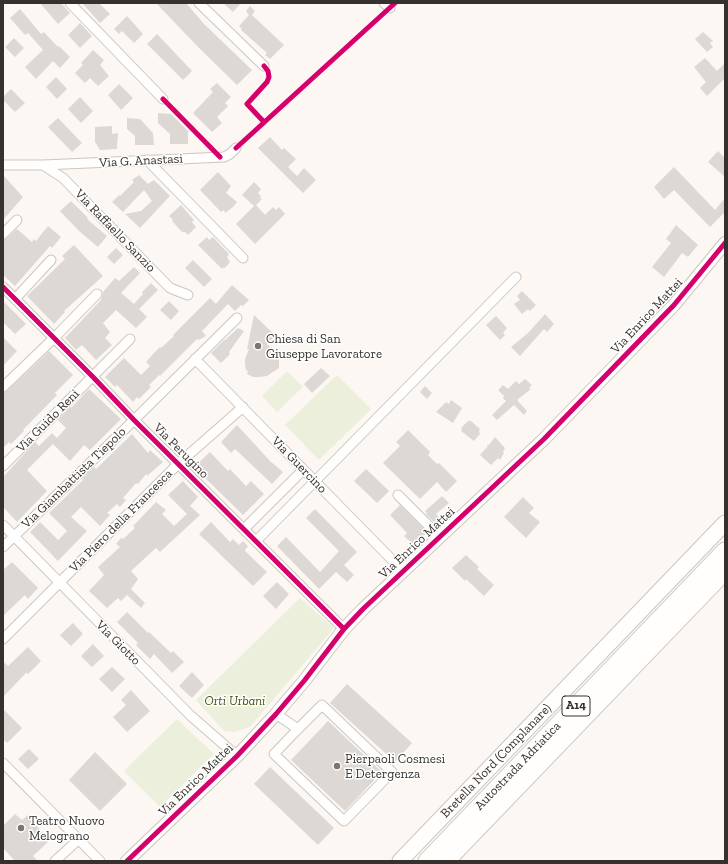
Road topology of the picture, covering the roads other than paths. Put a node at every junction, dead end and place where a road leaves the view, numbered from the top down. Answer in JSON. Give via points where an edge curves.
{"nodes":[{"id":1,"x":70,"y":3,"type":"edge"},
{"id":2,"x":199,"y":3,"type":"edge"},
{"id":3,"x":264,"y":66,"type":"dead end"},
{"id":4,"x":163,"y":99,"type":"dead end"},
{"id":5,"x":236,"y":148,"type":"dead end"},
{"id":6,"x":147,"y":160,"type":"junction"},
{"id":7,"x":3,"y":165,"type":"edge"},
{"id":8,"x":43,"y":165,"type":"junction"},
{"id":9,"x":17,"y":220,"type":"dead end"},
{"id":10,"x":3,"y":234,"type":"edge"},
{"id":11,"x":725,"y":243,"type":"edge"},
{"id":12,"x":243,"y":258,"type":"dead end"},
{"id":13,"x":51,"y":260,"type":"dead end"},
{"id":14,"x":516,"y":277,"type":"dead end"},
{"id":15,"x":4,"y":291,"type":"edge"},
{"id":16,"x":97,"y":294,"type":"dead end"},
{"id":17,"x":188,"y":295,"type":"dead end"},
{"id":18,"x":15,"y":299,"type":"junction"},
{"id":19,"x":237,"y":318,"type":"dead end"},
{"id":20,"x":54,"y":338,"type":"junction"},
{"id":21,"x":130,"y":338,"type":"dead end"},
{"id":22,"x":195,"y":359,"type":"junction"},
{"id":23,"x":93,"y":377,"type":"junction"},
{"id":24,"x":3,"y":387,"type":"edge"},
{"id":25,"x":243,"y":407,"type":"junction"},
{"id":26,"x":134,"y":420,"type":"junction"},
{"id":27,"x":178,"y":464,"type":"junction"},
{"id":28,"x":3,"y":466,"type":"edge"},
{"id":29,"x":303,"y":470,"type":"junction"},
{"id":30,"x":315,"y":482,"type":"junction"},
{"id":31,"x":398,"y":495,"type":"dead end"},
{"id":32,"x":725,"y":523,"type":"edge"},
{"id":33,"x":3,"y":525,"type":"edge"},
{"id":34,"x":244,"y":529,"type":"junction"},
{"id":35,"x":14,"y":536,"type":"junction"},
{"id":36,"x":440,"y":536,"type":"junction"},
{"id":37,"x":256,"y":541,"type":"junction"},
{"id":38,"x":3,"y":547,"type":"edge"},
{"id":39,"x":725,"y":551,"type":"edge"},
{"id":40,"x":403,"y":571,"type":"junction"},
{"id":41,"x":725,"y":571,"type":"edge"},
{"id":42,"x":59,"y":583,"type":"junction"},
{"id":43,"x":344,"y":629,"type":"junction"},
{"id":44,"x":3,"y":639,"type":"edge"},
{"id":45,"x":276,"y":714,"type":"junction"},
{"id":46,"x":298,"y":729,"type":"junction"},
{"id":47,"x":237,"y":756,"type":"junction"},
{"id":48,"x":3,"y":763,"type":"edge"},
{"id":49,"x":78,"y":840,"type":"junction"},
{"id":50,"x":55,"y":861,"type":"edge"},
{"id":51,"x":100,"y":861,"type":"edge"},
{"id":52,"x":127,"y":861,"type":"edge"},
{"id":53,"x":400,"y":861,"type":"edge"},
{"id":54,"x":427,"y":861,"type":"edge"},
{"id":55,"x":446,"y":861,"type":"edge"}],
"edges":[{"from":1,"to":4,"type":"street"},
{"from":2,"to":3,"type":"street"},
{"from":5,"to":6,"type":"street","name":"Via G. Anastasi","via":[[224,157]]},
{"from":6,"to":8,"type":"street","name":"Via G. Anastasi"},
{"from":6,"to":12,"type":"street"},
{"from":7,"to":8,"type":"street","name":"Via G. Anastasi"},
{"from":8,"to":17,"type":"street","name":"Via Raffaello Sanzio","via":[[63,178],[170,288]]},
{"from":9,"to":10,"type":"street"},
{"from":11,"to":36,"type":"street","name":"Via Enrico Mattei","via":[[674,305],[566,416]]},
{"from":13,"to":18,"type":"street"},
{"from":14,"to":30,"type":"street"},
{"from":15,"to":18,"type":"street","name":"Via Perugino"},
{"from":16,"to":20,"type":"street"},
{"from":18,"to":20,"type":"street","name":"Via Perugino"},
{"from":19,"to":22,"type":"street","name":"Via Giambattista Tiepolo"},
{"from":20,"to":23,"type":"street","name":"Via Perugino"},
{"from":20,"to":24,"type":"street"},
{"from":21,"to":23,"type":"street","name":"Via Guido Reni"},
{"from":22,"to":25,"type":"street","name":"Via Guercino"},
{"from":22,"to":26,"type":"street","name":"Via Giambattista Tiepolo"},
{"from":23,"to":26,"type":"street","name":"Via Perugino"},
{"from":23,"to":28,"type":"street","name":"Via Guido Reni"},
{"from":25,"to":27,"type":"street","name":"Via Piero della Francesca"},
{"from":25,"to":29,"type":"street","name":"Via Guercino"},
{"from":26,"to":27,"type":"street","name":"Via Perugino"},
{"from":26,"to":35,"type":"street","name":"Via Giambattista Tiepolo"},
{"from":27,"to":34,"type":"street","name":"Via Perugino"},
{"from":27,"to":42,"type":"street","name":"Via Piero della Francesca"},
{"from":29,"to":30,"type":"street","name":"Via Guercino"},
{"from":29,"to":34,"type":"street"},
{"from":30,"to":37,"type":"street"},
{"from":30,"to":40,"type":"street","name":"Via Guercino"},
{"from":31,"to":36,"type":"street"},
{"from":32,"to":53,"type":"main road","name":"Bretella Nord (Complanare)"},
{"from":33,"to":35,"type":"street","name":"Via Giotto"},
{"from":34,"to":37,"type":"street","name":"Via Perugino"},
{"from":35,"to":38,"type":"street","name":"Via Giambattista Tiepolo"},
{"from":35,"to":42,"type":"street","name":"Via Giotto"},
{"from":36,"to":40,"type":"street","name":"Via Enrico Mattei"},
{"from":37,"to":43,"type":"street","name":"Via Perugino"},
{"from":39,"to":54,"type":"highway","name":"Autostrada Adriatica","number":"A14"},
{"from":40,"to":43,"type":"street","name":"Via Enrico Mattei"},
{"from":41,"to":55,"type":"highway","name":"Autostrada Adriatica","number":"A14"},
{"from":42,"to":44,"type":"street","name":"Via Piero della Francesca"},
{"from":42,"to":47,"type":"street","name":"Via Giotto","via":[[191,716]]},
{"from":43,"to":45,"type":"street","name":"Via Enrico Mattei"},
{"from":45,"to":46,"type":"street"},
{"from":45,"to":47,"type":"street","name":"Via Enrico Mattei"},
{"from":46,"to":46,"type":"street","via":[[274,754],[344,821],[392,772],[322,705]]},
{"from":47,"to":52,"type":"street","name":"Via Enrico Mattei"},
{"from":48,"to":49,"type":"street"},
{"from":49,"to":50,"type":"street"},
{"from":49,"to":51,"type":"street"}]}
